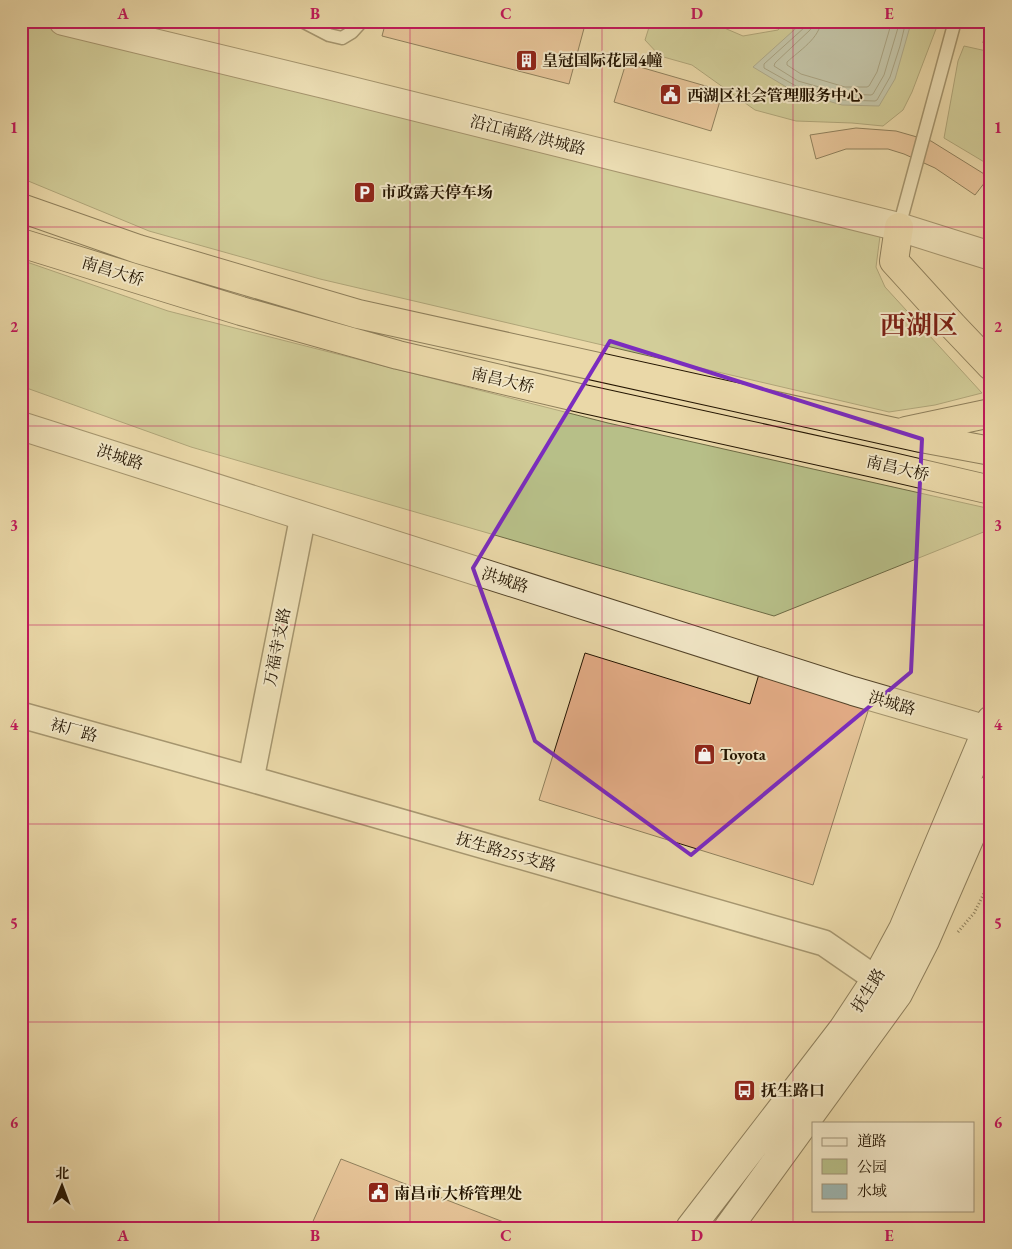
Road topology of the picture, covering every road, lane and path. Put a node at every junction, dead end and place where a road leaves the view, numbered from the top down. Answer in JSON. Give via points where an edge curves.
{"nodes":[{"id":1,"x":63,"y":21,"type":"edge"},
{"id":2,"x":302,"y":21,"type":"edge"},
{"id":3,"x":362,"y":21,"type":"edge"},
{"id":4,"x":955,"y":21,"type":"edge"},
{"id":5,"x":21,"y":208,"type":"edge"},
{"id":6,"x":899,"y":227,"type":"junction"},
{"id":7,"x":21,"y":243,"type":"edge"},
{"id":8,"x":991,"y":256,"type":"edge"},
{"id":9,"x":991,"y":366,"type":"edge"},
{"id":10,"x":991,"y":414,"type":"edge"},
{"id":11,"x":21,"y":426,"type":"edge"},
{"id":12,"x":895,"y":433,"type":"junction"},
{"id":13,"x":991,"y":451,"type":"edge"},
{"id":14,"x":980,"y":488,"type":"edge"},
{"id":15,"x":991,"y":510,"type":"edge"},
{"id":16,"x":302,"y":516,"type":"junction"},
{"id":17,"x":21,"y":715,"type":"edge"},
{"id":18,"x":989,"y":727,"type":"edge"},
{"id":19,"x":127,"y":744,"type":"joint"},
{"id":20,"x":251,"y":779,"type":"junction"},
{"id":21,"x":991,"y":789,"type":"edge"},
{"id":22,"x":991,"y":880,"type":"edge"},
{"id":23,"x":955,"y":935,"type":"dead end"},
{"id":24,"x":876,"y":979,"type":"junction"},
{"id":25,"x":690,"y":1228,"type":"edge"},
{"id":26,"x":728,"y":1228,"type":"edge"}],
"edges":[{"from":1,"to":6,"type":"street","name":"沿江南路/洪城路"},
{"from":2,"to":3,"type":"lane","via":[[342,38]]},
{"from":4,"to":6,"type":"lane"},
{"from":5,"to":12,"type":"highway","name":"南昌大桥","via":[[138,249],[358,314]]},
{"from":6,"to":8,"type":"street","name":"沿江南路/洪城路"},
{"from":6,"to":9,"type":"highway","via":[[894,261]]},
{"from":7,"to":14,"type":"highway","name":"南昌大桥","via":[[241,311],[398,355]]},
{"from":10,"to":12,"type":"highway"},
{"from":11,"to":16,"type":"street","name":"洪城路"},
{"from":12,"to":13,"type":"highway","name":"南昌大桥"},
{"from":14,"to":15,"type":"highway"},
{"from":16,"to":18,"type":"street","name":"洪城路","via":[[853,691]]},
{"from":16,"to":20,"type":"street","name":"万福寺支路"},
{"from":17,"to":19,"type":"street","name":"袜厂路"},
{"from":18,"to":24,"type":"street","name":"抚生路","via":[[902,929]]},
{"from":19,"to":20,"type":"street","name":"抚生路255支路"},
{"from":20,"to":24,"type":"street","name":"抚生路255支路","via":[[824,943]]},
{"from":21,"to":26,"type":"street","name":"抚生路","via":[[925,941],[898,994]]},
{"from":22,"to":23,"type":"path","via":[[974,913]]},
{"from":24,"to":25,"type":"street","name":"抚生路","via":[[843,1029]]}]}
